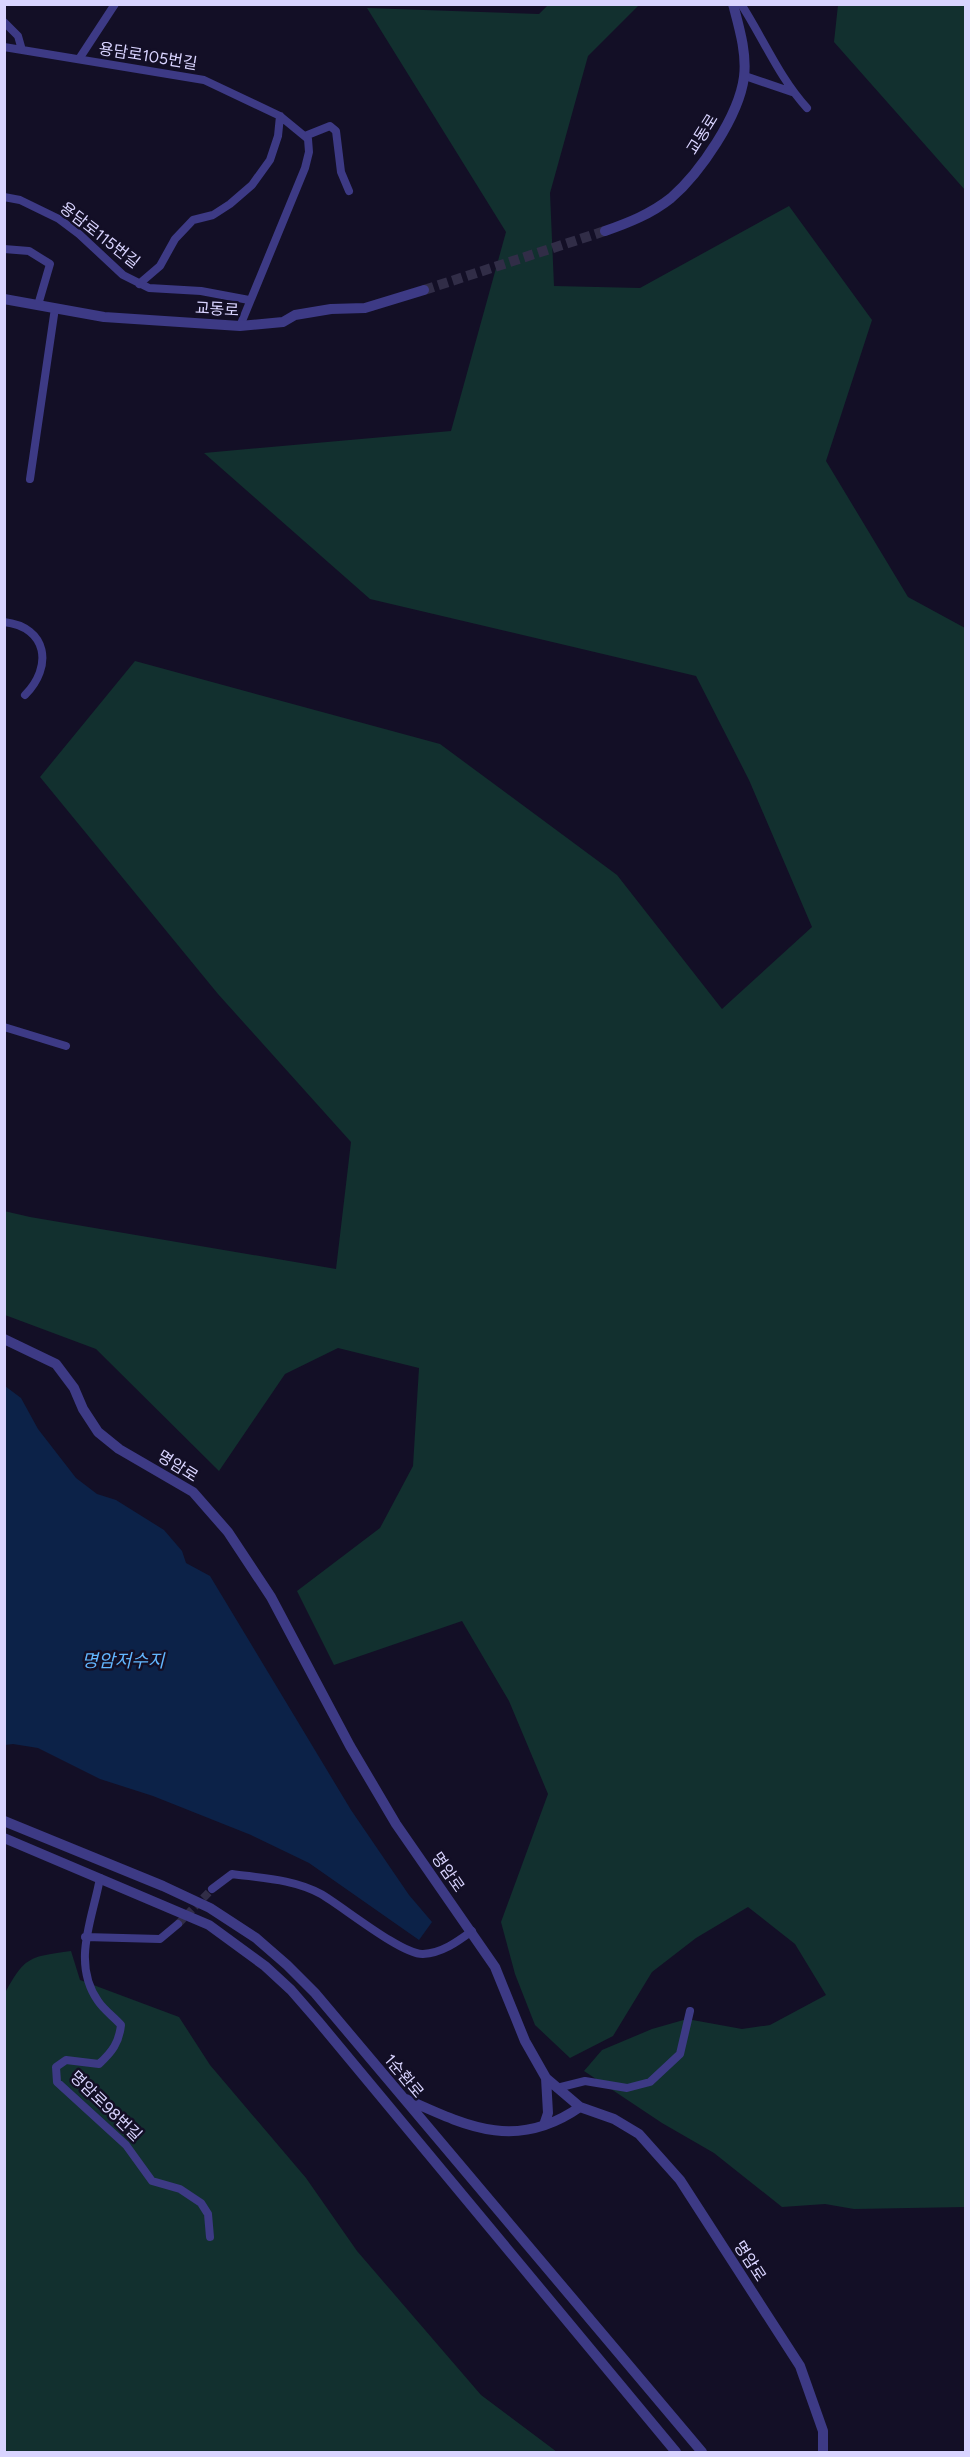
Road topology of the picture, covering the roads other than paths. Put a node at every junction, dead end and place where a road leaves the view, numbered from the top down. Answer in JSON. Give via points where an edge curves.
{"nodes":[{"id":1,"x":115,"y":4,"type":"edge"},
{"id":2,"x":733,"y":4,"type":"edge"},
{"id":3,"x":741,"y":4,"type":"edge"},
{"id":4,"x":4,"y":22,"type":"edge"},
{"id":5,"x":4,"y":47,"type":"edge"},
{"id":6,"x":22,"y":50,"type":"junction"},
{"id":7,"x":79,"y":59,"type":"junction"},
{"id":8,"x":745,"y":76,"type":"junction"},
{"id":9,"x":792,"y":92,"type":"junction"},
{"id":10,"x":807,"y":108,"type":"dead end"},
{"id":11,"x":280,"y":116,"type":"junction"},
{"id":12,"x":305,"y":136,"type":"junction"},
{"id":13,"x":350,"y":191,"type":"dead end"},
{"id":14,"x":4,"y":197,"type":"edge"},
{"id":15,"x":605,"y":231,"type":"tunnel mouth"},
{"id":16,"x":4,"y":249,"type":"edge"},
{"id":17,"x":139,"y":284,"type":"junction"},
{"id":18,"x":424,"y":290,"type":"tunnel mouth"},
{"id":19,"x":4,"y":299,"type":"edge"},
{"id":20,"x":249,"y":300,"type":"junction"},
{"id":21,"x":38,"y":306,"type":"junction"},
{"id":22,"x":55,"y":308,"type":"junction"},
{"id":23,"x":240,"y":326,"type":"junction"},
{"id":24,"x":30,"y":479,"type":"dead end"},
{"id":25,"x":4,"y":622,"type":"edge"},
{"id":26,"x":25,"y":695,"type":"dead end"},
{"id":27,"x":4,"y":1027,"type":"edge"},
{"id":28,"x":66,"y":1046,"type":"dead end"},
{"id":29,"x":4,"y":1339,"type":"edge"},
{"id":30,"x":4,"y":1821,"type":"edge"},
{"id":31,"x":4,"y":1838,"type":"edge"},
{"id":32,"x":100,"y":1878,"type":"junction"},
{"id":33,"x":212,"y":1889,"type":"tunnel mouth"},
{"id":34,"x":178,"y":1924,"type":"tunnel mouth"},
{"id":35,"x":472,"y":1931,"type":"junction"},
{"id":36,"x":85,"y":1937,"type":"junction"},
{"id":37,"x":690,"y":2011,"type":"dead end"},
{"id":38,"x":546,"y":2078,"type":"junction"},
{"id":39,"x":557,"y":2088,"type":"junction"},
{"id":40,"x":401,"y":2096,"type":"junction"},
{"id":41,"x":580,"y":2107,"type":"junction"},
{"id":42,"x":544,"y":2125,"type":"junction"},
{"id":43,"x":210,"y":2236,"type":"dead end"},
{"id":44,"x":675,"y":2452,"type":"edge"},
{"id":45,"x":702,"y":2452,"type":"edge"},
{"id":46,"x":823,"y":2452,"type":"edge"}],
"edges":[{"from":1,"to":7,"type":"street"},
{"from":2,"to":8,"type":"street","name":"교동로"},
{"from":3,"to":9,"type":"street"},
{"from":4,"to":6,"type":"street","via":[[18,36]]},
{"from":5,"to":6,"type":"street","name":"용담로105번길"},
{"from":6,"to":7,"type":"street","name":"용담로105번길"},
{"from":7,"to":11,"type":"street","name":"용담로105번길","via":[[204,80]]},
{"from":8,"to":9,"type":"street"},
{"from":8,"to":15,"type":"street","name":"교동로","via":[[729,120],[702,164],[670,198],[635,221]]},
{"from":9,"to":10,"type":"street"},
{"from":11,"to":12,"type":"street","name":"용담로105번길"},
{"from":11,"to":17,"type":"street","via":[[270,160],[252,185],[213,215],[193,220],[175,239],[160,266]]},
{"from":12,"to":13,"type":"street","via":[[330,126],[336,131],[341,172]]},
{"from":12,"to":20,"type":"street","via":[[309,152],[305,168]]},
{"from":14,"to":17,"type":"street","name":"용담로115번길","via":[[20,200],[59,219],[123,275]]},
{"from":16,"to":21,"type":"street","via":[[29,251],[50,264]]},
{"from":17,"to":20,"type":"street","name":"용담로115번길"},
{"from":18,"to":23,"type":"street","name":"교동로","via":[[364,308],[331,309],[295,315],[283,322]]},
{"from":19,"to":21,"type":"street","name":"교동로"},
{"from":20,"to":23,"type":"street"},
{"from":21,"to":22,"type":"street","name":"교동로"},
{"from":22,"to":23,"type":"street","name":"교동로","via":[[104,317]]},
{"from":22,"to":24,"type":"street"},
{"from":25,"to":26,"type":"street","via":[[14,623],[34,635],[44,655],[40,675]]},
{"from":27,"to":28,"type":"street"},
{"from":29,"to":35,"type":"street","name":"명암로","via":[[56,1364],[98,1432],[119,1449],[193,1492],[228,1532],[271,1597],[396,1824]]},
{"from":30,"to":40,"type":"street","name":"1순환로","via":[[172,1890],[210,1908],[256,1938],[315,1993]]},
{"from":31,"to":32,"type":"street","name":"1순환로"},
{"from":32,"to":36,"type":"street"},
{"from":32,"to":44,"type":"street","name":"1순환로","via":[[209,1925],[291,1990]]},
{"from":33,"to":35,"type":"street","via":[[232,1874],[285,1881],[320,1893],[396,1944],[421,1954],[444,1949]]},
{"from":34,"to":36,"type":"street","via":[[160,1939]]},
{"from":35,"to":38,"type":"street","name":"명암로","via":[[495,1967],[525,2042]]},
{"from":36,"to":43,"type":"street","name":"명암로98번길","via":[[84,1957],[90,1983],[99,2001],[121,2025],[120,2037],[115,2049],[99,2064],[66,2060],[56,2067],[57,2082],[126,2145],[152,2181],[180,2189],[201,2203],[208,2214]]},
{"from":37,"to":39,"type":"street","via":[[680,2054],[650,2082],[627,2088],[585,2082]]},
{"from":38,"to":39,"type":"street","name":"명암로"},
{"from":38,"to":42,"type":"street","via":[[548,2113]]},
{"from":39,"to":41,"type":"street","name":"명암로"},
{"from":40,"to":42,"type":"street","via":[[459,2123],[503,2132]]},
{"from":40,"to":45,"type":"street","name":"1순환로"},
{"from":41,"to":42,"type":"street"},
{"from":41,"to":46,"type":"street","name":"명암로","via":[[614,2119],[639,2134],[680,2180],[800,2366],[823,2432]]}]}
